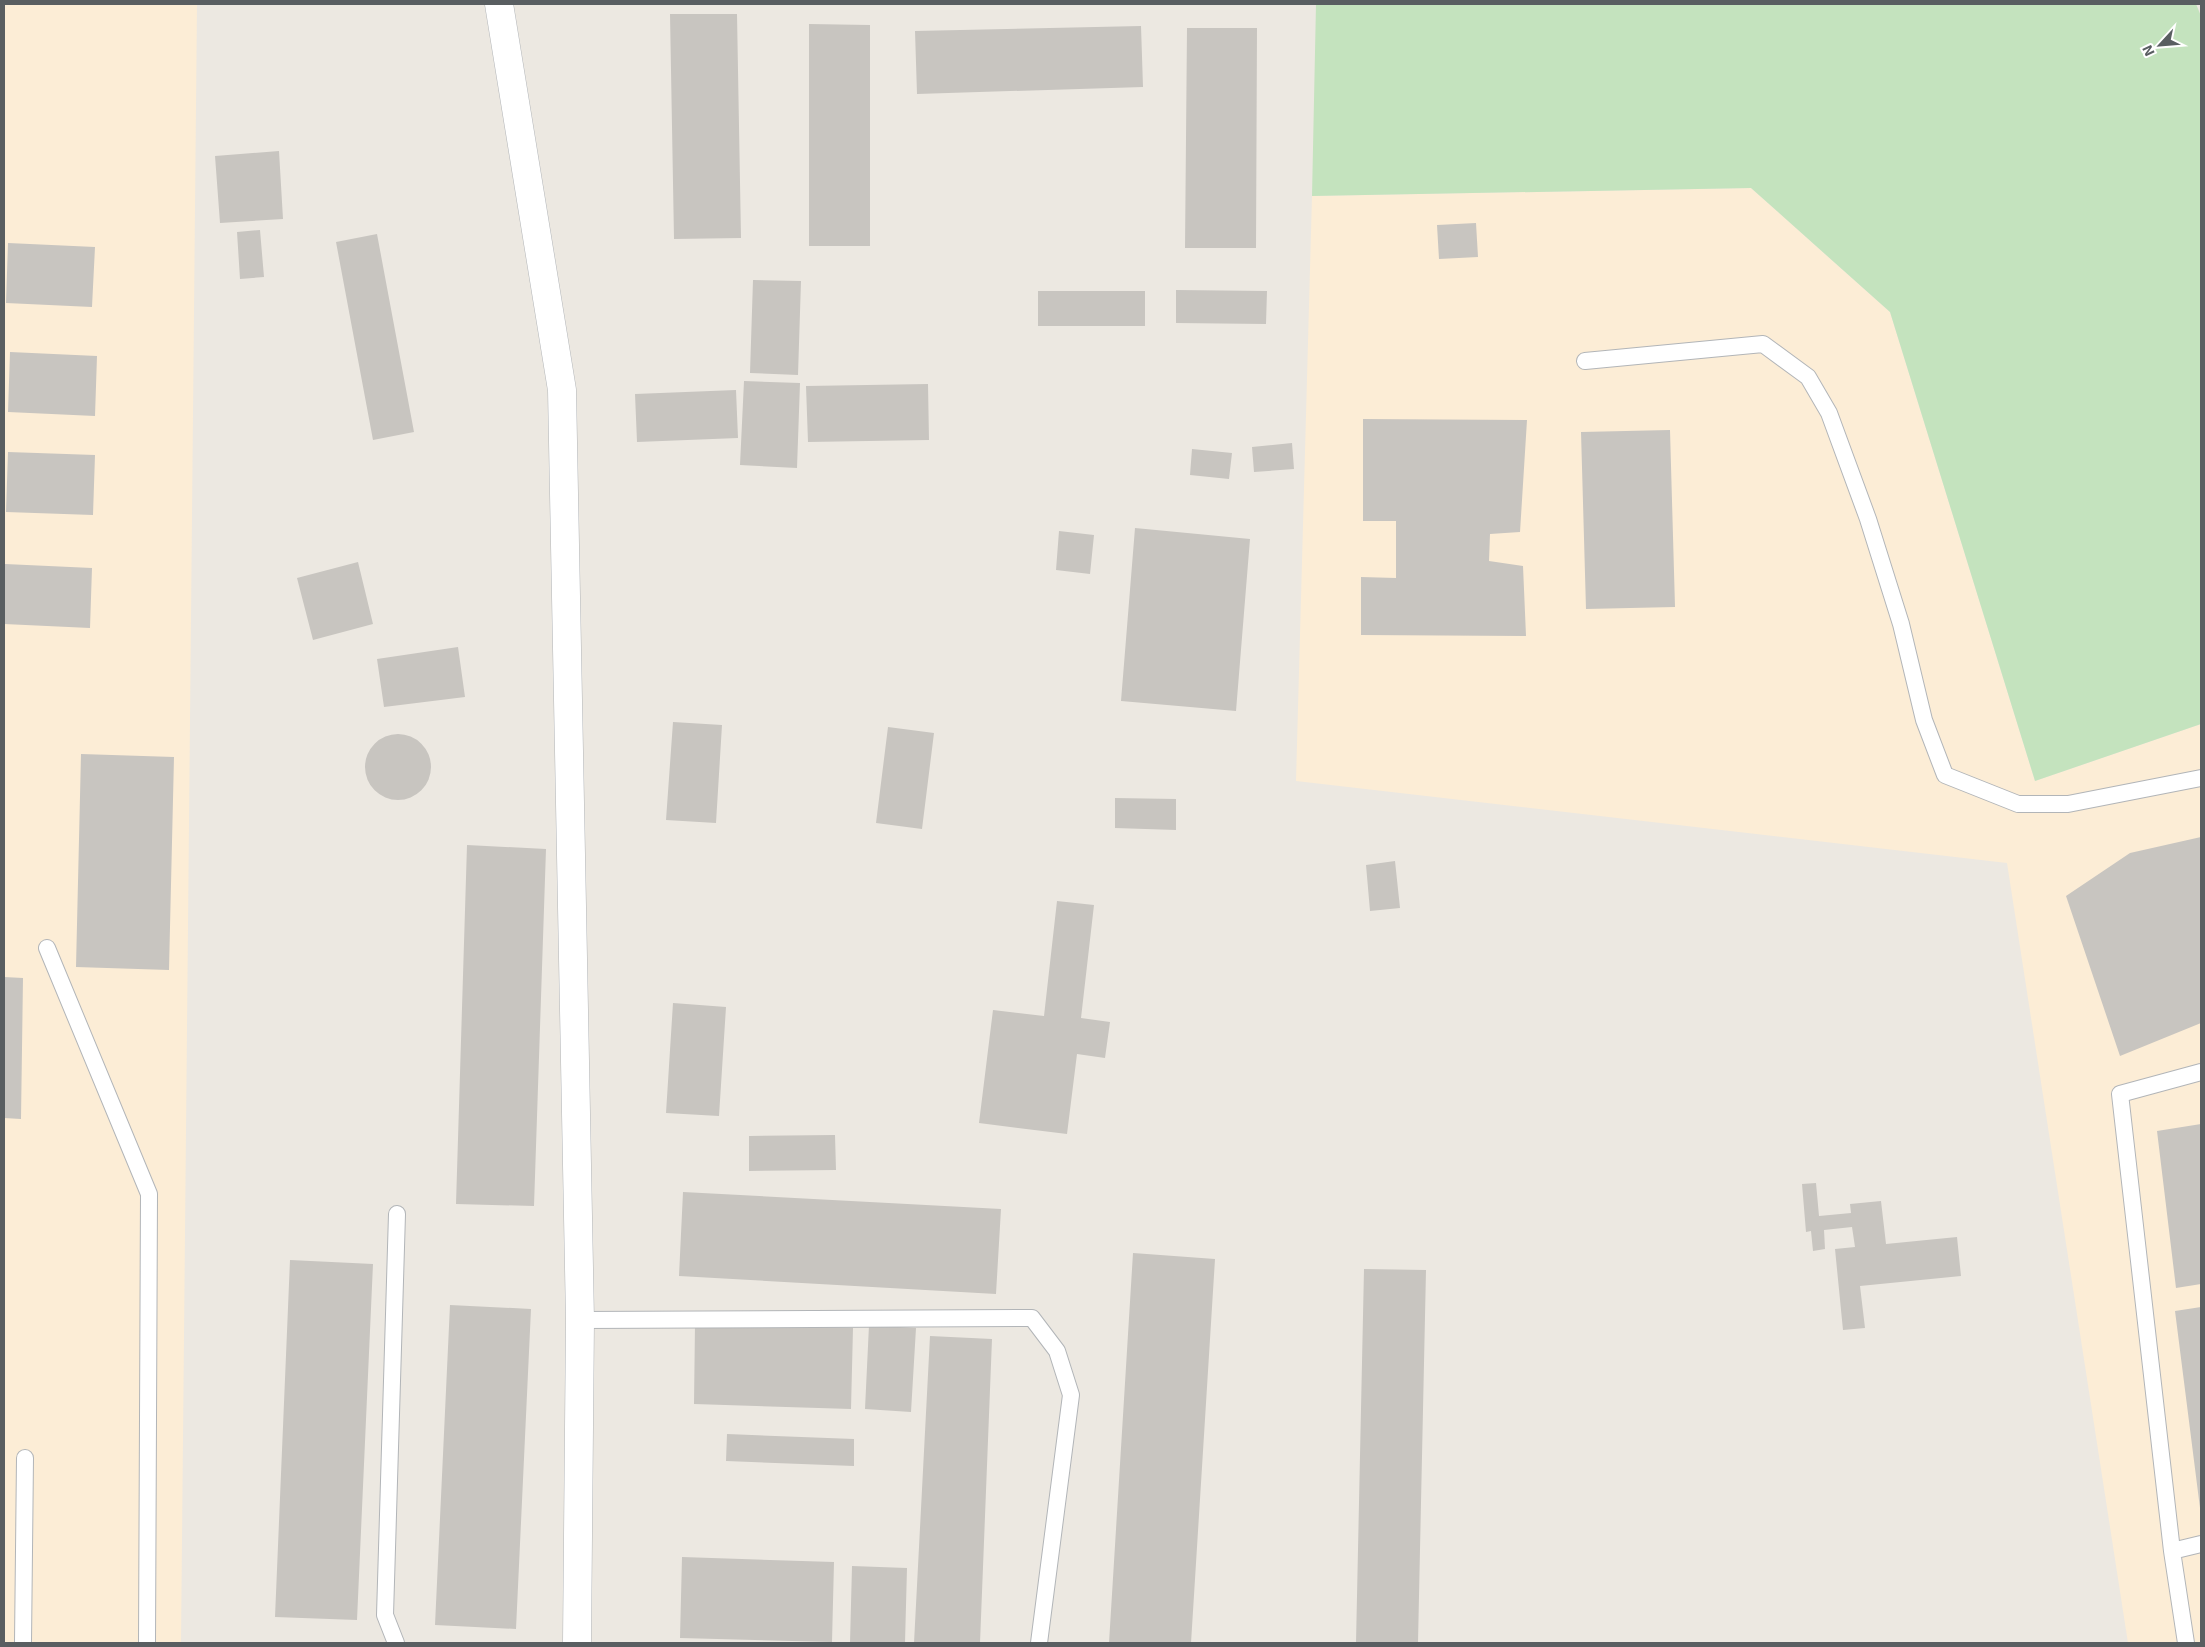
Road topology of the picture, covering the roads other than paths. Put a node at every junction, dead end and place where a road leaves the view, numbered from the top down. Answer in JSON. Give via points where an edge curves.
{"nodes":[{"id":1,"x":499,"y":4,"type":"edge"},
{"id":2,"x":1585,"y":361,"type":"dead end"},
{"id":3,"x":2201,"y":778,"type":"edge"},
{"id":4,"x":47,"y":948,"type":"dead end"},
{"id":5,"x":2201,"y":1072,"type":"edge"},
{"id":6,"x":397,"y":1214,"type":"dead end"},
{"id":7,"x":580,"y":1320,"type":"junction"},
{"id":8,"x":25,"y":1458,"type":"dead end"},
{"id":9,"x":2201,"y":1544,"type":"edge"},
{"id":10,"x":2172,"y":1551,"type":"junction"},
{"id":11,"x":23,"y":1643,"type":"edge"},
{"id":12,"x":147,"y":1643,"type":"edge"},
{"id":13,"x":396,"y":1643,"type":"edge"},
{"id":14,"x":577,"y":1643,"type":"edge"},
{"id":15,"x":1039,"y":1643,"type":"edge"},
{"id":16,"x":2186,"y":1643,"type":"edge"}],
"edges":[{"from":1,"to":7,"type":"street","via":[[562,390]]},
{"from":2,"to":3,"type":"lane","via":[[1762,344],[1808,377],[1829,413],[1868,519],[1900,624],[1924,720],[1945,775],[2018,804],[2068,804]]},
{"from":4,"to":12,"type":"lane","via":[[149,1194]]},
{"from":5,"to":10,"type":"lane","via":[[2120,1094]]},
{"from":6,"to":13,"type":"lane","via":[[385,1615]]},
{"from":7,"to":14,"type":"street"},
{"from":7,"to":15,"type":"lane","via":[[1032,1318],[1057,1351],[1071,1395]]},
{"from":8,"to":11,"type":"lane"},
{"from":9,"to":10,"type":"lane"},
{"from":10,"to":16,"type":"lane"}]}
